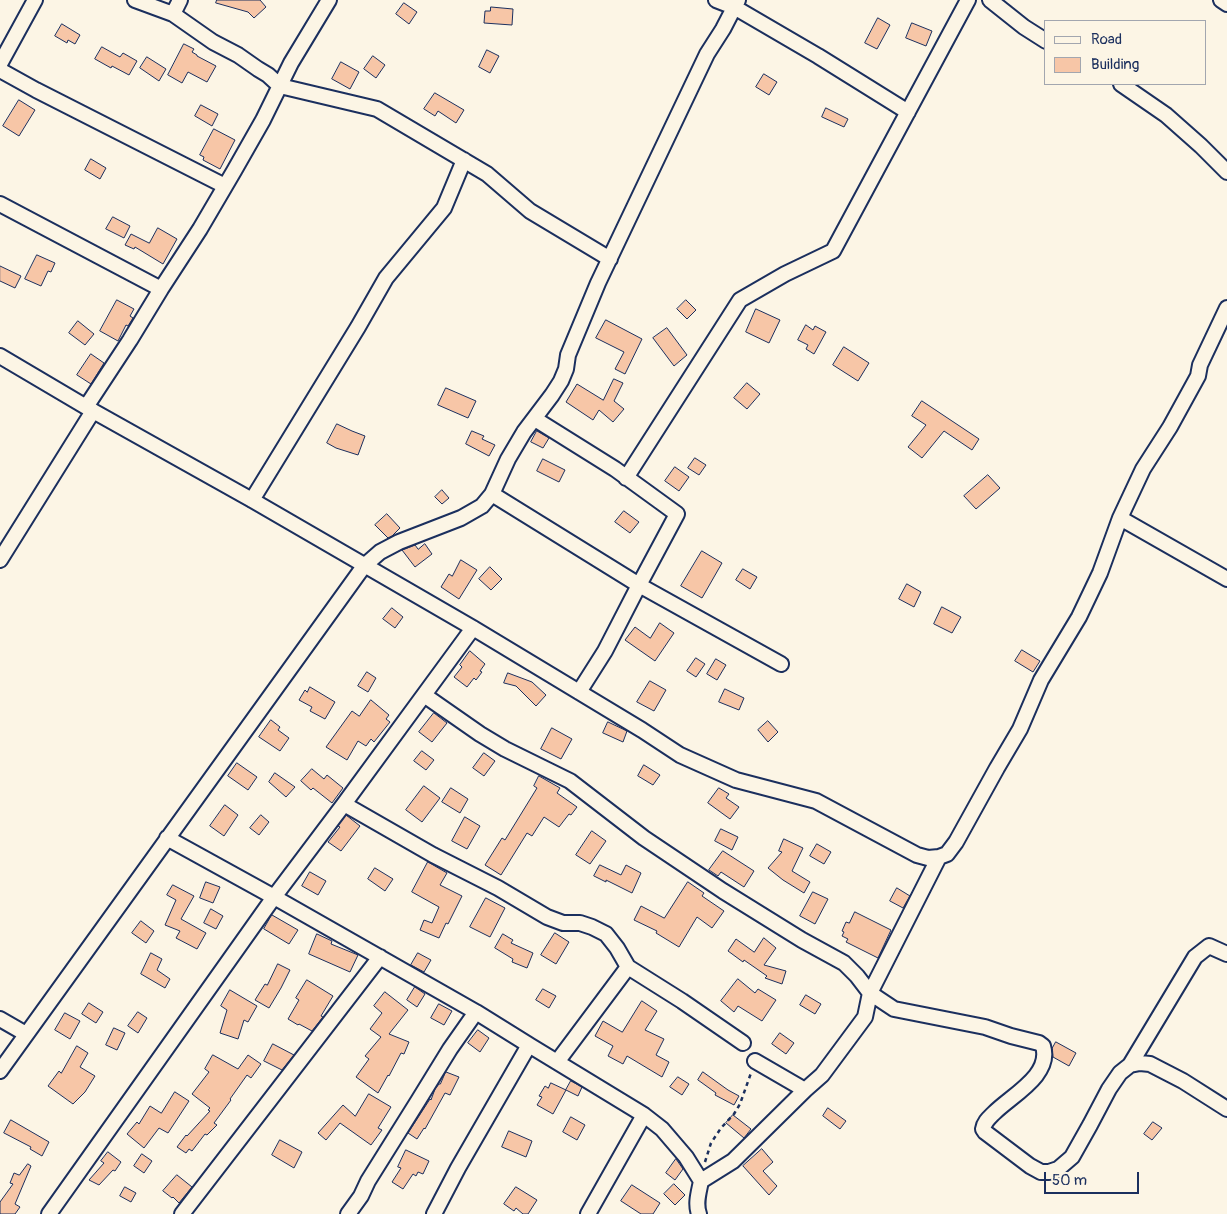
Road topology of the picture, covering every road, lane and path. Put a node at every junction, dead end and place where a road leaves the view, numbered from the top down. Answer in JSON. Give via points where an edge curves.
{"nodes":[{"id":1,"x":35,"y":0,"type":"edge"},
{"id":2,"x":134,"y":0,"type":"edge"},
{"id":3,"x":180,"y":0,"type":"edge"},
{"id":4,"x":328,"y":0,"type":"edge"},
{"id":5,"x":716,"y":0,"type":"edge"},
{"id":6,"x":968,"y":0,"type":"edge"},
{"id":7,"x":990,"y":0,"type":"edge"},
{"id":8,"x":1221,"y":0,"type":"edge"},
{"id":9,"x":736,"y":4,"type":"edge"},
{"id":10,"x":1227,"y":4,"type":"edge"},
{"id":11,"x":173,"y":14,"type":"junction"},
{"id":12,"x":1044,"y":40,"type":"edge"},
{"id":13,"x":0,"y":64,"type":"edge"},
{"id":14,"x":0,"y":70,"type":"edge"},
{"id":15,"x":1121,"y":85,"type":"edge"},
{"id":16,"x":280,"y":86,"type":"junction"},
{"id":17,"x":908,"y":112,"type":"junction"},
{"id":18,"x":464,"y":160,"type":"junction"},
{"id":19,"x":1227,"y":172,"type":"edge"},
{"id":20,"x":225,"y":186,"type":"junction"},
{"id":21,"x":0,"y":204,"type":"edge"},
{"id":22,"x":610,"y":259,"type":"junction"},
{"id":23,"x":161,"y":289,"type":"junction"},
{"id":24,"x":1227,"y":308,"type":"edge"},
{"id":25,"x":0,"y":356,"type":"edge"},
{"id":26,"x":90,"y":409,"type":"junction"},
{"id":27,"x":535,"y":419,"type":"junction"},
{"id":28,"x":626,"y":478,"type":"junction"},
{"id":29,"x":492,"y":494,"type":"junction"},
{"id":30,"x":252,"y":500,"type":"junction"},
{"id":31,"x":1120,"y":518,"type":"junction"},
{"id":32,"x":0,"y":560,"type":"edge"},
{"id":33,"x":364,"y":566,"type":"junction"},
{"id":34,"x":1227,"y":580,"type":"edge"},
{"id":35,"x":639,"y":585,"type":"junction"},
{"id":36,"x":474,"y":628,"type":"junction"},
{"id":37,"x":781,"y":664,"type":"dead end"},
{"id":38,"x":579,"y":692,"type":"junction"},
{"id":39,"x":424,"y":695,"type":"junction"},
{"id":40,"x":344,"y":804,"type":"junction"},
{"id":41,"x":167,"y":838,"type":"junction"},
{"id":42,"x":939,"y":858,"type":"junction"},
{"id":43,"x":274,"y":897,"type":"junction"},
{"id":44,"x":1227,"y":954,"type":"edge"},
{"id":45,"x":380,"y":957,"type":"junction"},
{"id":46,"x":628,"y":967,"type":"junction"},
{"id":47,"x":870,"y":993,"type":"junction"},
{"id":48,"x":476,"y":1012,"type":"junction"},
{"id":49,"x":0,"y":1019,"type":"edge"},
{"id":50,"x":26,"y":1034,"type":"junction"},
{"id":51,"x":743,"y":1043,"type":"dead end"},
{"id":52,"x":528,"y":1045,"type":"junction"},
{"id":53,"x":754,"y":1061,"type":"joint"},
{"id":54,"x":557,"y":1062,"type":"junction"},
{"id":55,"x":1130,"y":1065,"type":"junction"},
{"id":56,"x":0,"y":1070,"type":"edge"},
{"id":57,"x":805,"y":1090,"type":"junction"},
{"id":58,"x":1227,"y":1109,"type":"edge"},
{"id":59,"x":644,"y":1115,"type":"junction"},
{"id":60,"x":701,"y":1181,"type":"junction"},
{"id":61,"x":49,"y":1214,"type":"edge"},
{"id":62,"x":182,"y":1214,"type":"edge"},
{"id":63,"x":348,"y":1214,"type":"edge"},
{"id":64,"x":434,"y":1214,"type":"edge"},
{"id":65,"x":588,"y":1214,"type":"edge"},
{"id":66,"x":699,"y":1214,"type":"edge"}],
"edges":[{"from":1,"to":13,"type":"street"},
{"from":2,"to":11,"type":"street"},
{"from":3,"to":11,"type":"street"},
{"from":4,"to":16,"type":"street"},
{"from":5,"to":9,"type":"street"},
{"from":6,"to":17,"type":"street"},
{"from":7,"to":12,"type":"street"},
{"from":8,"to":10,"type":"street"},
{"from":9,"to":17,"type":"street"},
{"from":9,"to":22,"type":"street","via":[[707,54]]},
{"from":11,"to":16,"type":"street","via":[[268,74]]},
{"from":14,"to":20,"type":"street"},
{"from":15,"to":19,"type":"street","via":[[1166,115]]},
{"from":16,"to":18,"type":"street","via":[[377,109]]},
{"from":16,"to":20,"type":"street"},
{"from":17,"to":28,"type":"street","via":[[833,251],[740,300]]},
{"from":18,"to":22,"type":"street","via":[[487,174],[530,211]]},
{"from":18,"to":30,"type":"street","via":[[444,208],[386,278]]},
{"from":20,"to":23,"type":"street"},
{"from":21,"to":23,"type":"street"},
{"from":22,"to":27,"type":"street","via":[[568,355],[561,381]]},
{"from":23,"to":26,"type":"street"},
{"from":24,"to":31,"type":"street","via":[[1198,376],[1143,469]]},
{"from":25,"to":26,"type":"street"},
{"from":26,"to":30,"type":"street"},
{"from":26,"to":32,"type":"street"},
{"from":27,"to":28,"type":"street"},
{"from":27,"to":29,"type":"street","via":[[524,432]]},
{"from":28,"to":35,"type":"street","via":[[677,514]]},
{"from":29,"to":33,"type":"street","via":[[482,506],[461,518],[399,542]]},
{"from":29,"to":35,"type":"street"},
{"from":30,"to":33,"type":"street"},
{"from":31,"to":34,"type":"street"},
{"from":31,"to":42,"type":"street","via":[[1079,617],[1041,680],[1020,729],[956,842],[947,854]]},
{"from":33,"to":36,"type":"street"},
{"from":33,"to":41,"type":"street"},
{"from":35,"to":37,"type":"street"},
{"from":35,"to":38,"type":"street","via":[[605,652]]},
{"from":36,"to":38,"type":"street"},
{"from":36,"to":39,"type":"street"},
{"from":38,"to":42,"type":"street","via":[[680,755],[736,780],[816,801],[917,855]]},
{"from":39,"to":40,"type":"street"},
{"from":39,"to":47,"type":"street","via":[[505,749],[570,781],[644,838],[723,891],[844,962]]},
{"from":40,"to":43,"type":"street"},
{"from":40,"to":46,"type":"street","via":[[547,917],[563,923],[580,923],[606,934]]},
{"from":41,"to":43,"type":"street"},
{"from":41,"to":50,"type":"street"},
{"from":42,"to":47,"type":"street"},
{"from":43,"to":45,"type":"street"},
{"from":43,"to":61,"type":"street"},
{"from":44,"to":55,"type":"street","via":[[1209,946],[1195,957]]},
{"from":45,"to":48,"type":"street"},
{"from":45,"to":62,"type":"street"},
{"from":46,"to":51,"type":"street"},
{"from":46,"to":54,"type":"street"},
{"from":47,"to":55,"type":"street","via":[[894,1009],[985,1027],[1042,1046],[1044,1058],[1039,1072],[983,1125],[985,1132],[1041,1172],[1058,1169],[1072,1157],[1109,1089]]},
{"from":47,"to":57,"type":"street","via":[[865,1017],[822,1075]]},
{"from":48,"to":52,"type":"street"},
{"from":48,"to":63,"type":"street"},
{"from":49,"to":50,"type":"street"},
{"from":50,"to":56,"type":"street"},
{"from":52,"to":54,"type":"street"},
{"from":52,"to":64,"type":"street"},
{"from":53,"to":57,"type":"street"},
{"from":53,"to":60,"type":"path","via":[[740,1104],[711,1143]]},
{"from":54,"to":59,"type":"street"},
{"from":55,"to":58,"type":"street","via":[[1150,1064]]},
{"from":57,"to":60,"type":"street","via":[[733,1161]]},
{"from":59,"to":60,"type":"street","via":[[662,1128]]},
{"from":59,"to":65,"type":"street"},
{"from":60,"to":66,"type":"street","via":[[697,1197]]}]}
